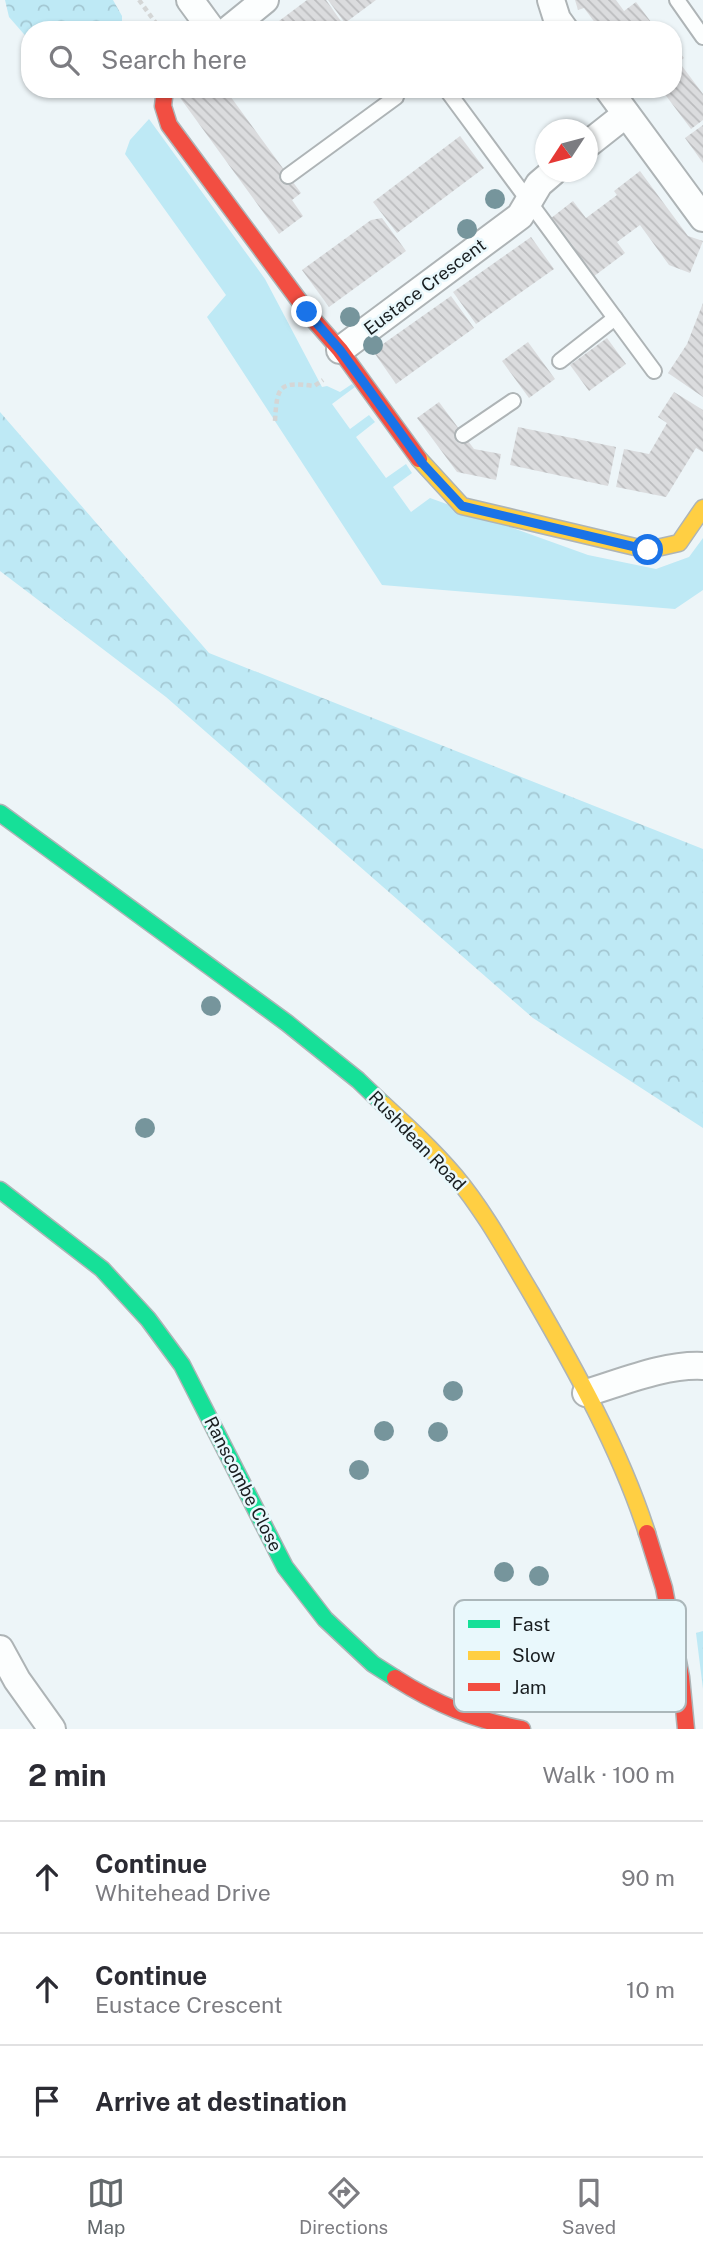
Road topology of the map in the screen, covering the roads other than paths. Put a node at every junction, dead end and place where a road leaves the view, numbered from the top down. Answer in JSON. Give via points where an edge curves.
{"nodes":[{"id":1,"x":190,"y":0,"type":"edge"},
{"id":2,"x":265,"y":0,"type":"edge"},
{"id":3,"x":551,"y":0,"type":"edge"},
{"id":4,"x":677,"y":0,"type":"edge"},
{"id":5,"x":205,"y":21,"type":"edge"},
{"id":6,"x":239,"y":21,"type":"edge"},
{"id":7,"x":558,"y":21,"type":"edge"},
{"id":8,"x":703,"y":37,"type":"edge"},
{"id":9,"x":164,"y":98,"type":"edge"},
{"id":10,"x":395,"y":98,"type":"edge"},
{"id":11,"x":453,"y":98,"type":"edge"},
{"id":12,"x":614,"y":98,"type":"edge"},
{"id":13,"x":626,"y":114,"type":"junction"},
{"id":14,"x":598,"y":136,"type":"edge"},
{"id":15,"x":288,"y":176,"type":"dead end"},
{"id":16,"x":540,"y":182,"type":"edge"},
{"id":17,"x":529,"y":201,"type":"junction"},
{"id":18,"x":703,"y":218,"type":"edge"},
{"id":19,"x":615,"y":318,"type":"junction"},
{"id":20,"x":340,"y":350,"type":"junction"},
{"id":21,"x":560,"y":361,"type":"dead end"},
{"id":22,"x":653,"y":371,"type":"dead end"},
{"id":23,"x":513,"y":401,"type":"dead end"},
{"id":24,"x":463,"y":435,"type":"dead end"},
{"id":25,"x":703,"y":508,"type":"edge"},
{"id":26,"x":0,"y":813,"type":"edge"},
{"id":27,"x":0,"y":1190,"type":"edge"},
{"id":28,"x":703,"y":1366,"type":"edge"},
{"id":29,"x":586,"y":1393,"type":"junction"},
{"id":30,"x":666,"y":1600,"type":"edge"},
{"id":31,"x":0,"y":1649,"type":"edge"},
{"id":32,"x":454,"y":1709,"type":"edge"},
{"id":33,"x":463,"y":1712,"type":"edge"},
{"id":34,"x":52,"y":1729,"type":"edge"},
{"id":35,"x":522,"y":1729,"type":"edge"}],
"edges":[{"from":1,"to":5,"type":"street"},
{"from":2,"to":6,"type":"street"},
{"from":3,"to":7,"type":"street"},
{"from":4,"to":8,"type":"lane"},
{"from":9,"to":20,"type":"street","via":[[169,125],[240,211],[312,318]]},
{"from":10,"to":15,"type":"lane"},
{"from":11,"to":17,"type":"lane"},
{"from":12,"to":13,"type":"street"},
{"from":13,"to":14,"type":"street"},
{"from":13,"to":18,"type":"street"},
{"from":16,"to":17,"type":"street","name":"Eustace Crescent"},
{"from":17,"to":19,"type":"lane"},
{"from":17,"to":20,"type":"street","name":"Eustace Crescent","via":[[520,216]]},
{"from":19,"to":21,"type":"lane"},
{"from":19,"to":22,"type":"lane"},
{"from":20,"to":25,"type":"street","via":[[462,506],[648,550],[679,543]]},
{"from":23,"to":24,"type":"lane"},
{"from":26,"to":29,"type":"street","name":"Rushdean Road","via":[[287,1023],[414,1133],[491,1225]]},
{"from":27,"to":32,"type":"street","name":"Ranscombe Close","via":[[102,1269],[148,1319],[182,1365],[285,1567],[325,1619],[373,1664],[429,1699]]},
{"from":28,"to":29,"type":"street","via":[[664,1371]]},
{"from":29,"to":30,"type":"street","name":"Rushdean Road","via":[[637,1503]]},
{"from":31,"to":34,"type":"street"},
{"from":33,"to":35,"type":"street","name":"Ranscombe Close"}]}
